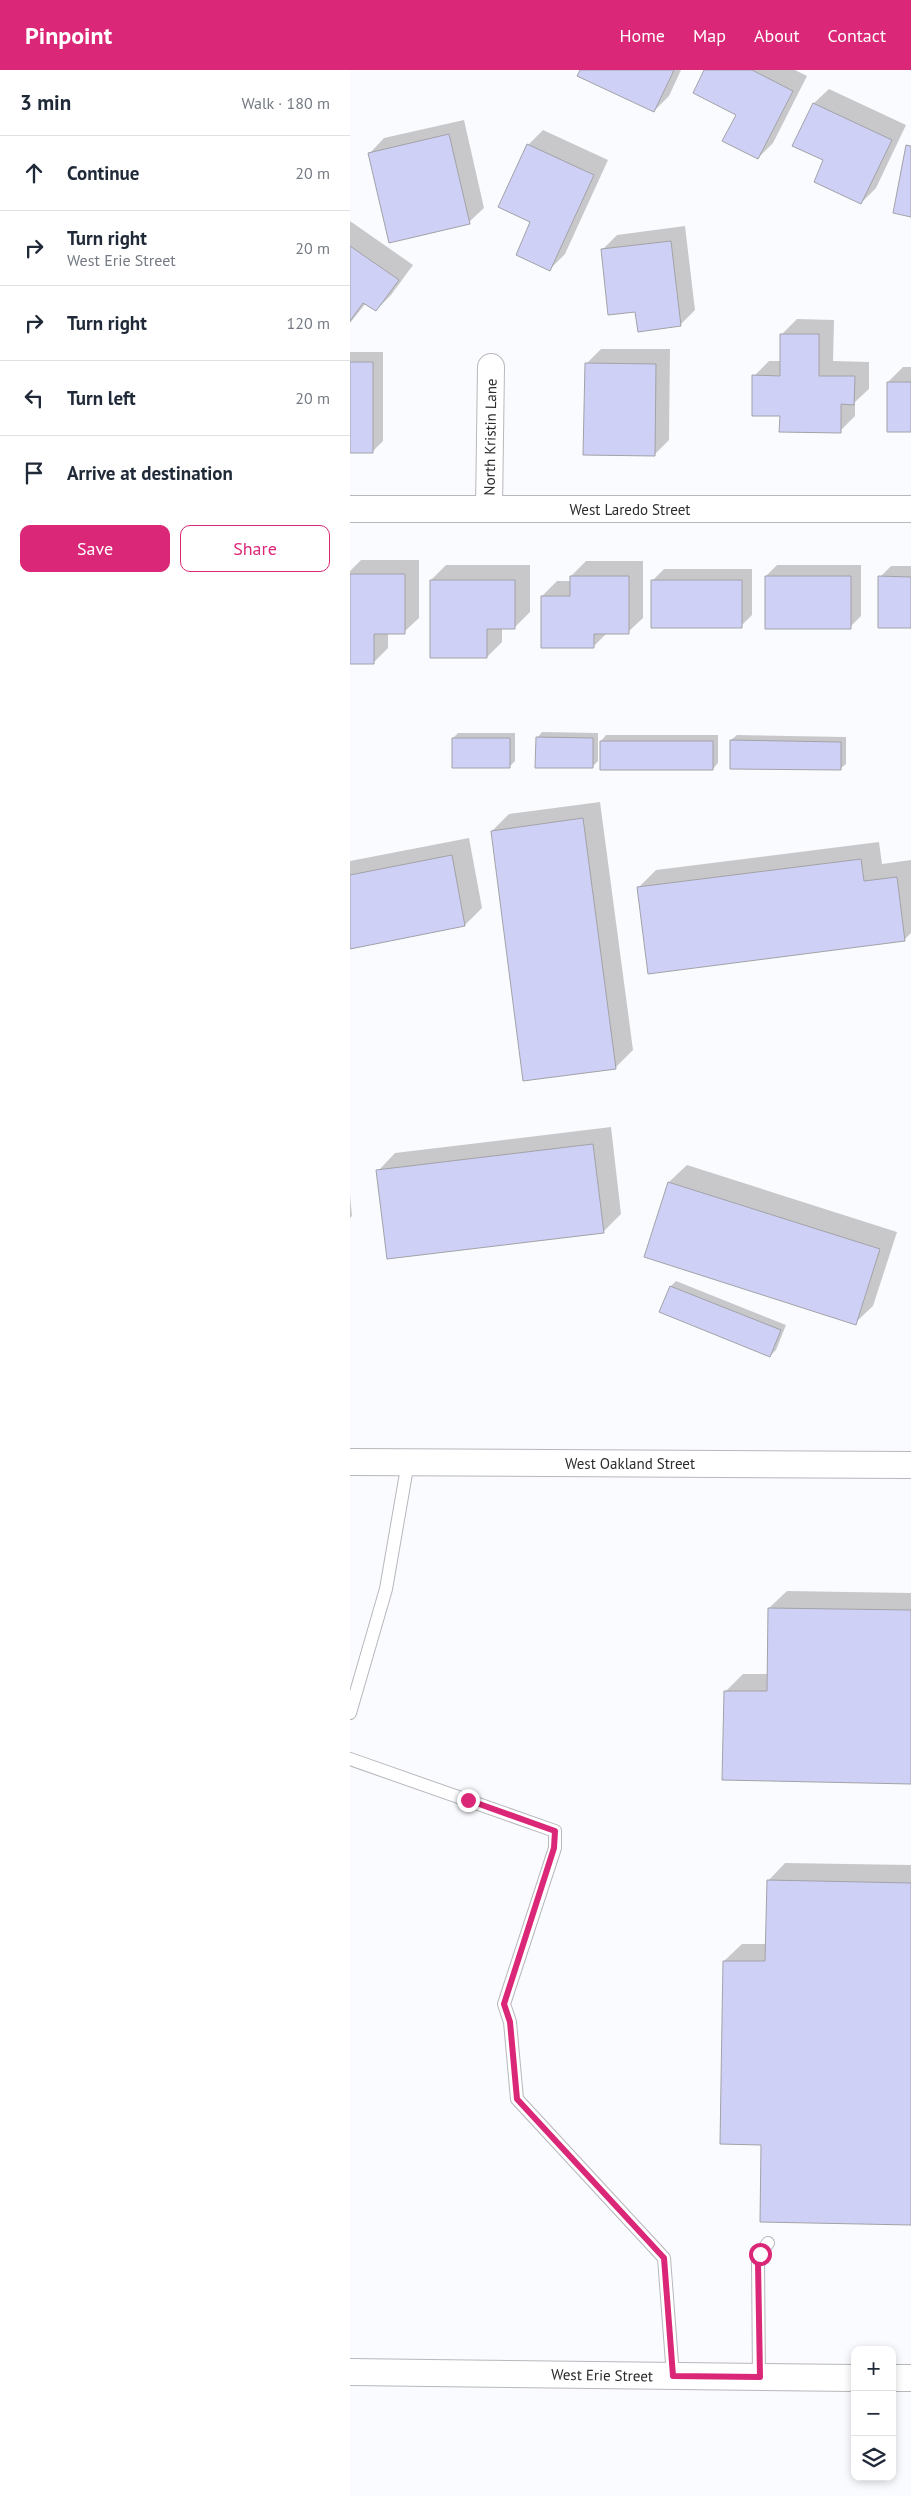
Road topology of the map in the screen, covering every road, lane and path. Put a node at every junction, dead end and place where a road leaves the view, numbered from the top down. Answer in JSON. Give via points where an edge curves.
{"nodes":[{"id":1,"x":492,"y":366,"type":"dead end"},
{"id":2,"x":489,"y":508,"type":"junction"},
{"id":3,"x":911,"y":509,"type":"edge"},
{"id":4,"x":350,"y":510,"type":"edge"},
{"id":5,"x":350,"y":1462,"type":"edge"},
{"id":6,"x":408,"y":1462,"type":"junction"},
{"id":7,"x":911,"y":1465,"type":"edge"},
{"id":8,"x":350,"y":1713,"type":"edge"},
{"id":9,"x":350,"y":1759,"type":"edge"},
{"id":10,"x":768,"y":2243,"type":"dead end"},
{"id":11,"x":350,"y":2372,"type":"edge"},
{"id":12,"x":673,"y":2376,"type":"junction"},
{"id":13,"x":760,"y":2377,"type":"junction"},
{"id":14,"x":851,"y":2378,"type":"edge"},
{"id":15,"x":896,"y":2378,"type":"edge"},
{"id":16,"x":911,"y":2378,"type":"edge"}],
"edges":[{"from":1,"to":2,"type":"street","name":"North Kristin Lane"},
{"from":2,"to":3,"type":"street","name":"West Laredo Street"},
{"from":2,"to":4,"type":"street","name":"West Laredo Street"},
{"from":5,"to":6,"type":"street","name":"West Oakland Street"},
{"from":6,"to":7,"type":"street","name":"West Oakland Street"},
{"from":6,"to":8,"type":"lane","via":[[386,1589]]},
{"from":9,"to":12,"type":"lane","via":[[555,1831],[554,1848],[504,2004],[510,2022],[517,2099],[664,2258]]},
{"from":10,"to":13,"type":"lane","via":[[758,2262]]},
{"from":11,"to":12,"type":"street","name":"West Erie Street"},
{"from":12,"to":13,"type":"street","name":"West Erie Street"},
{"from":13,"to":14,"type":"street","name":"West Erie Street"},
{"from":15,"to":16,"type":"street"}]}
